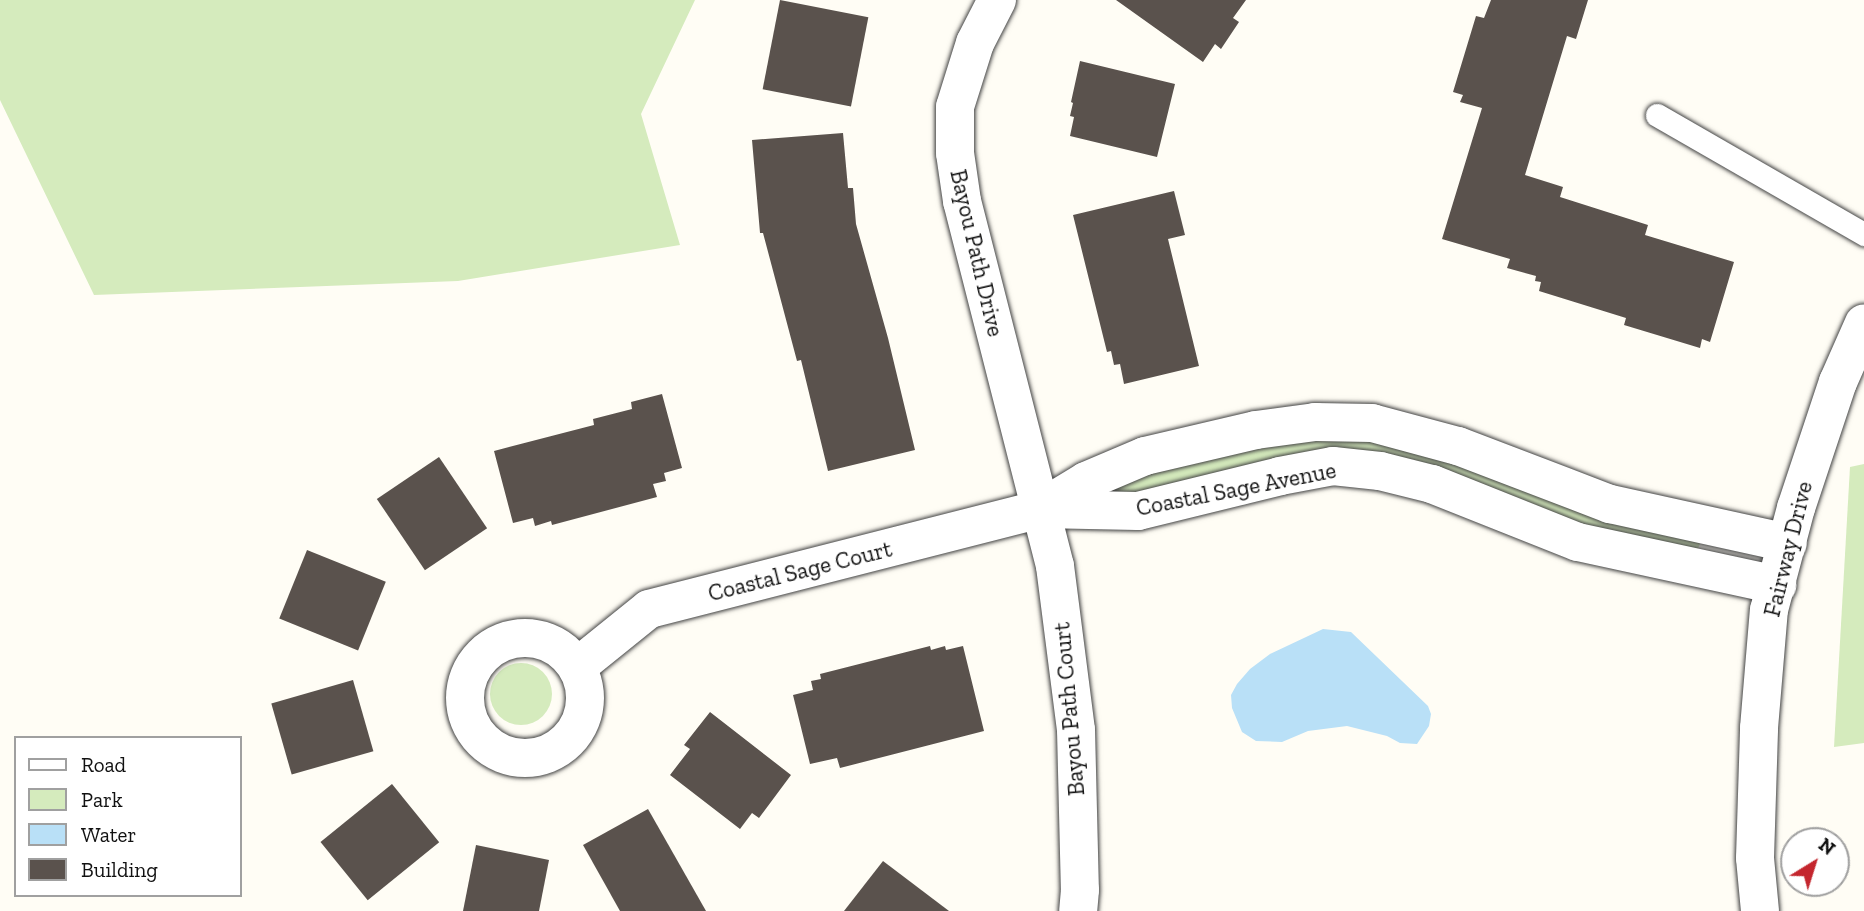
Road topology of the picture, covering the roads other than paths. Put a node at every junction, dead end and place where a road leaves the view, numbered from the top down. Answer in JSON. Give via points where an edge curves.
{"nodes":[{"id":1,"x":997,"y":0,"type":"edge"},
{"id":2,"x":1657,"y":115,"type":"dead end"},
{"id":3,"x":1864,"y":234,"type":"edge"},
{"id":4,"x":1864,"y":323,"type":"edge"},
{"id":5,"x":1040,"y":509,"type":"junction"},
{"id":6,"x":1787,"y":543,"type":"junction"},
{"id":7,"x":1777,"y":585,"type":"junction"},
{"id":8,"x":578,"y":667,"type":"dead end"},
{"id":9,"x":1078,"y":911,"type":"edge"},
{"id":10,"x":1760,"y":911,"type":"edge"}],
"edges":[{"from":1,"to":5,"type":"street","name":"Bayou Path Drive","via":[[975,43],[956,107],[954,153]]},
{"from":2,"to":3,"type":"lane"},
{"from":4,"to":6,"type":"street","name":"Fairway Drive","via":[[1838,382]]},
{"from":5,"to":6,"type":"street","name":"Coastal Sage Avenue","via":[[1086,481],[1145,456],[1256,430],[1315,422],[1372,423],[1458,446],[1610,504]]},
{"from":5,"to":7,"type":"street","name":"Coastal Sage Avenue","via":[[1138,511],[1280,475],[1333,466],[1368,469],[1432,484],[1578,542]]},
{"from":5,"to":8,"type":"street","name":"Coastal Sage Court","via":[[649,610]]},
{"from":5,"to":9,"type":"street","name":"Bayou Path Court","via":[[1055,566],[1076,730]]},
{"from":6,"to":7,"type":"street","name":"Fairway Drive"},
{"from":7,"to":10,"type":"street","name":"Fairway Drive","via":[[1769,610],[1759,728],[1755,858]]}]}
